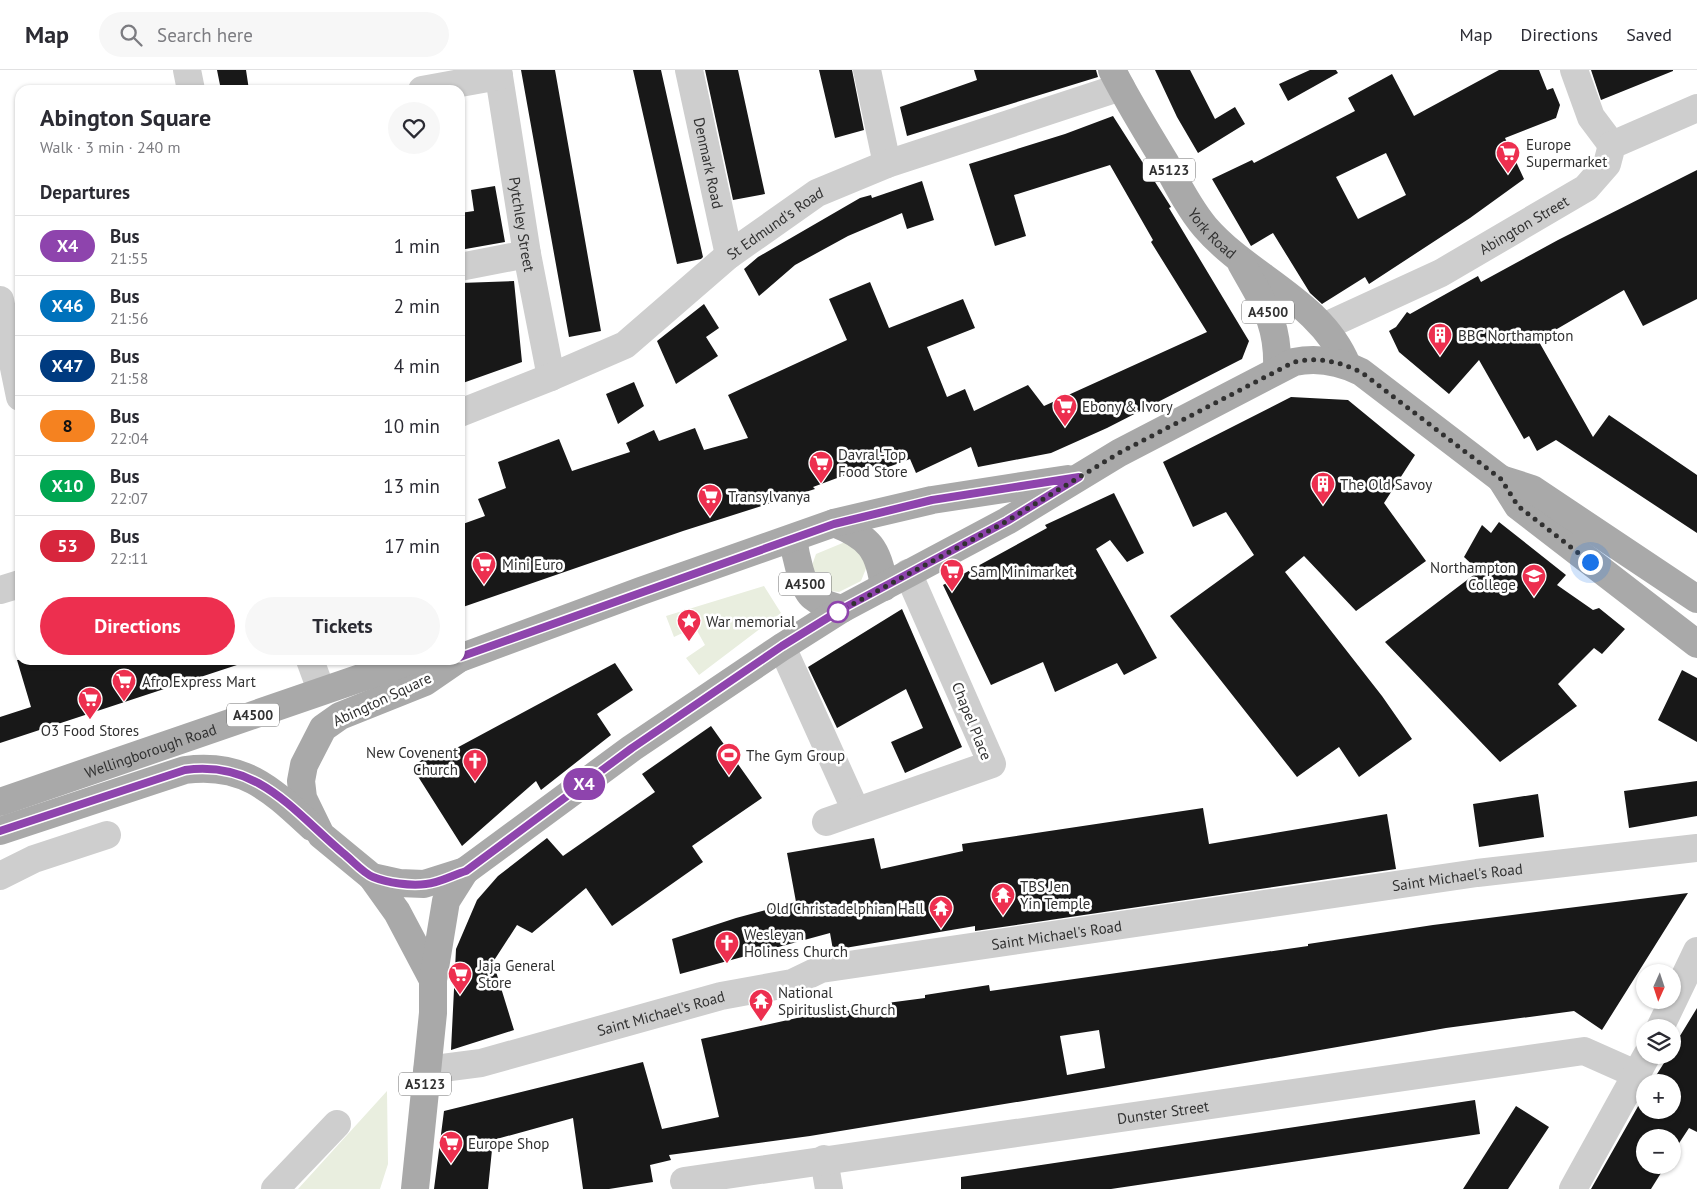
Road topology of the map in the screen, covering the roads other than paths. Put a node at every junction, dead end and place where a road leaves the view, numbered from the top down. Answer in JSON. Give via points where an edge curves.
{"nodes":[{"id":1,"x":187,"y":70,"type":"edge"},
{"id":2,"x":689,"y":70,"type":"edge"},
{"id":3,"x":867,"y":70,"type":"edge"},
{"id":4,"x":1574,"y":70,"type":"edge"},
{"id":5,"x":499,"y":73,"type":"edge"},
{"id":6,"x":1117,"y":79,"type":"edge"},
{"id":7,"x":189,"y":85,"type":"edge"},
{"id":8,"x":445,"y":85,"type":"edge"},
{"id":9,"x":1697,"y":108,"type":"edge"},
{"id":10,"x":1612,"y":145,"type":"junction"},
{"id":11,"x":887,"y":164,"type":"junction"},
{"id":12,"x":527,"y":254,"type":"junction"},
{"id":13,"x":729,"y":255,"type":"junction"},
{"id":14,"x":1239,"y":260,"type":"junction"},
{"id":15,"x":465,"y":266,"type":"edge"},
{"id":16,"x":0,"y":300,"type":"edge"},
{"id":17,"x":1330,"y":324,"type":"dead end"},
{"id":18,"x":1347,"y":365,"type":"junction"},
{"id":19,"x":1277,"y":370,"type":"junction"},
{"id":20,"x":15,"y":373,"type":"edge"},
{"id":21,"x":551,"y":378,"type":"junction"},
{"id":22,"x":465,"y":411,"type":"edge"},
{"id":23,"x":1079,"y":477,"type":"junction"},
{"id":24,"x":1501,"y":479,"type":"junction"},
{"id":25,"x":834,"y":524,"type":"junction"},
{"id":26,"x":793,"y":538,"type":"junction"},
{"id":27,"x":908,"y":573,"type":"junction"},
{"id":28,"x":15,"y":586,"type":"edge"},
{"id":29,"x":884,"y":586,"type":"junction"},
{"id":30,"x":0,"y":590,"type":"edge"},
{"id":31,"x":1697,"y":599,"type":"edge"},
{"id":32,"x":842,"y":609,"type":"junction"},
{"id":33,"x":1697,"y":644,"type":"edge"},
{"id":34,"x":782,"y":646,"type":"junction"},
{"id":35,"x":465,"y":656,"type":"edge"},
{"id":36,"x":312,"y":665,"type":"edge"},
{"id":37,"x":398,"y":665,"type":"edge"},
{"id":38,"x":450,"y":665,"type":"edge"},
{"id":39,"x":321,"y":690,"type":"junction"},
{"id":40,"x":0,"y":802,"type":"edge"},
{"id":41,"x":856,"y":811,"type":"junction"},
{"id":42,"x":826,"y":822,"type":"dead end"},
{"id":43,"x":0,"y":831,"type":"edge"},
{"id":44,"x":107,"y":835,"type":"dead end"},
{"id":45,"x":321,"y":835,"type":"junction"},
{"id":46,"x":1697,"y":848,"type":"edge"},
{"id":47,"x":466,"y":871,"type":"junction"},
{"id":48,"x":0,"y":876,"type":"edge"},
{"id":49,"x":372,"y":877,"type":"junction"},
{"id":50,"x":1697,"y":951,"type":"edge"},
{"id":51,"x":433,"y":980,"type":"junction"},
{"id":52,"x":1664,"y":1019,"type":"edge"},
{"id":53,"x":1642,"y":1065,"type":"edge"},
{"id":54,"x":427,"y":1070,"type":"junction"},
{"id":55,"x":337,"y":1124,"type":"dead end"},
{"id":56,"x":824,"y":1159,"type":"junction"},
{"id":57,"x":684,"y":1181,"type":"dead end"},
{"id":58,"x":275,"y":1189,"type":"edge"},
{"id":59,"x":415,"y":1189,"type":"edge"},
{"id":60,"x":829,"y":1189,"type":"edge"},
{"id":61,"x":1573,"y":1189,"type":"edge"}],
"edges":[{"from":1,"to":7,"type":"street"},
{"from":2,"to":13,"type":"street","name":"Denmark Road"},
{"from":3,"to":11,"type":"street"},
{"from":4,"to":10,"type":"street","via":[[1592,118]]},
{"from":5,"to":8,"type":"street"},
{"from":5,"to":12,"type":"street","name":"Pytchley Street"},
{"from":6,"to":11,"type":"street","name":"St Edmund's Road"},
{"from":6,"to":14,"type":"main road","name":"York Road","number":"A5123","via":[[1193,210],[1205,227]]},
{"from":9,"to":10,"type":"street"},
{"from":10,"to":17,"type":"street","name":"Abington Street","via":[[1607,164],[1586,188],[1440,273]]},
{"from":11,"to":13,"type":"street","name":"St Edmund's Road","via":[[817,193]]},
{"from":12,"to":15,"type":"street"},
{"from":12,"to":21,"type":"street","name":"Pytchley Street"},
{"from":13,"to":21,"type":"street","name":"St Edmund's Road","via":[[625,344]]},
{"from":14,"to":18,"type":"main road","name":"York Road","number":"A5123","via":[[1277,284],[1323,326]]},
{"from":14,"to":19,"type":"main road","number":"A4500","via":[[1272,320]]},
{"from":16,"to":20,"type":"street"},
{"from":18,"to":19,"type":"main road","name":"Abington Square","number":"A4500","via":[[1314,359],[1294,362]]},
{"from":18,"to":24,"type":"main road","via":[[1361,372]]},
{"from":19,"to":23,"type":"main road","name":"Abington Square","number":"A4500"},
{"from":21,"to":22,"type":"street","name":"St Edmund's Road"},
{"from":23,"to":25,"type":"main road","name":"Abington Square","number":"A4500","via":[[932,500]]},
{"from":23,"to":27,"type":"main road","name":"Abington Square","number":"A4500","via":[[1007,521]]},
{"from":24,"to":31,"type":"main road","via":[[1532,489]]},
{"from":24,"to":33,"type":"main road","via":[[1518,506]]},
{"from":25,"to":26,"type":"main road","name":"Abington Square","number":"A4500"},
{"from":25,"to":29,"type":"main road","via":[[867,540],[882,568]]},
{"from":26,"to":32,"type":"main road","number":"A4500","via":[[796,561],[811,596]]},
{"from":26,"to":35,"type":"main road","name":"Abington Square","number":"A4500"},
{"from":27,"to":29,"type":"main road","name":"Abington Square","number":"A4500"},
{"from":27,"to":41,"type":"street","name":"Chapel Place","via":[[992,764]]},
{"from":28,"to":30,"type":"street"},
{"from":29,"to":32,"type":"main road","name":"Abington Square","number":"A4500"},
{"from":32,"to":34,"type":"main road","name":"Abington Square","number":"A4500"},
{"from":34,"to":41,"type":"street"},
{"from":34,"to":47,"type":"main road","name":"Abington Square","number":"A4500","via":[[632,748]]},
{"from":36,"to":39,"type":"street"},
{"from":37,"to":39,"type":"main road","name":"Wellingborough Road","number":"A4500"},
{"from":38,"to":45,"type":"main road","name":"Abington Square","number":"A4500","via":[[425,682],[340,716],[323,728],[304,765],[302,781],[303,798]]},
{"from":39,"to":40,"type":"main road","name":"Wellingborough Road","number":"A4500"},
{"from":41,"to":42,"type":"street","name":"Chapel Place"},
{"from":43,"to":45,"type":"main road","name":"Wellingborough Road","via":[[185,770],[206,767],[231,770],[274,792]]},
{"from":44,"to":48,"type":"street","via":[[34,859]]},
{"from":45,"to":49,"type":"main road","name":"Abington Square","number":"A4500"},
{"from":46,"to":54,"type":"street","name":"Saint Michael's Road","via":[[1477,873],[821,969],[792,983],[721,996],[480,1063]]},
{"from":47,"to":49,"type":"main road","name":"Abington Square","number":"A4500","via":[[424,884]]},
{"from":47,"to":51,"type":"main road","number":"A5123","via":[[446,901]]},
{"from":49,"to":51,"type":"main road","number":"A5123","via":[[397,912]]},
{"from":50,"to":52,"type":"street"},
{"from":51,"to":54,"type":"main road","number":"A5123"},
{"from":53,"to":56,"type":"street","name":"Dunster Street","via":[[1584,1051]]},
{"from":53,"to":61,"type":"street"},
{"from":54,"to":59,"type":"main road","number":"A5123"},
{"from":55,"to":58,"type":"street"},
{"from":56,"to":57,"type":"street","name":"Dunster Street"},
{"from":56,"to":60,"type":"street"}]}
